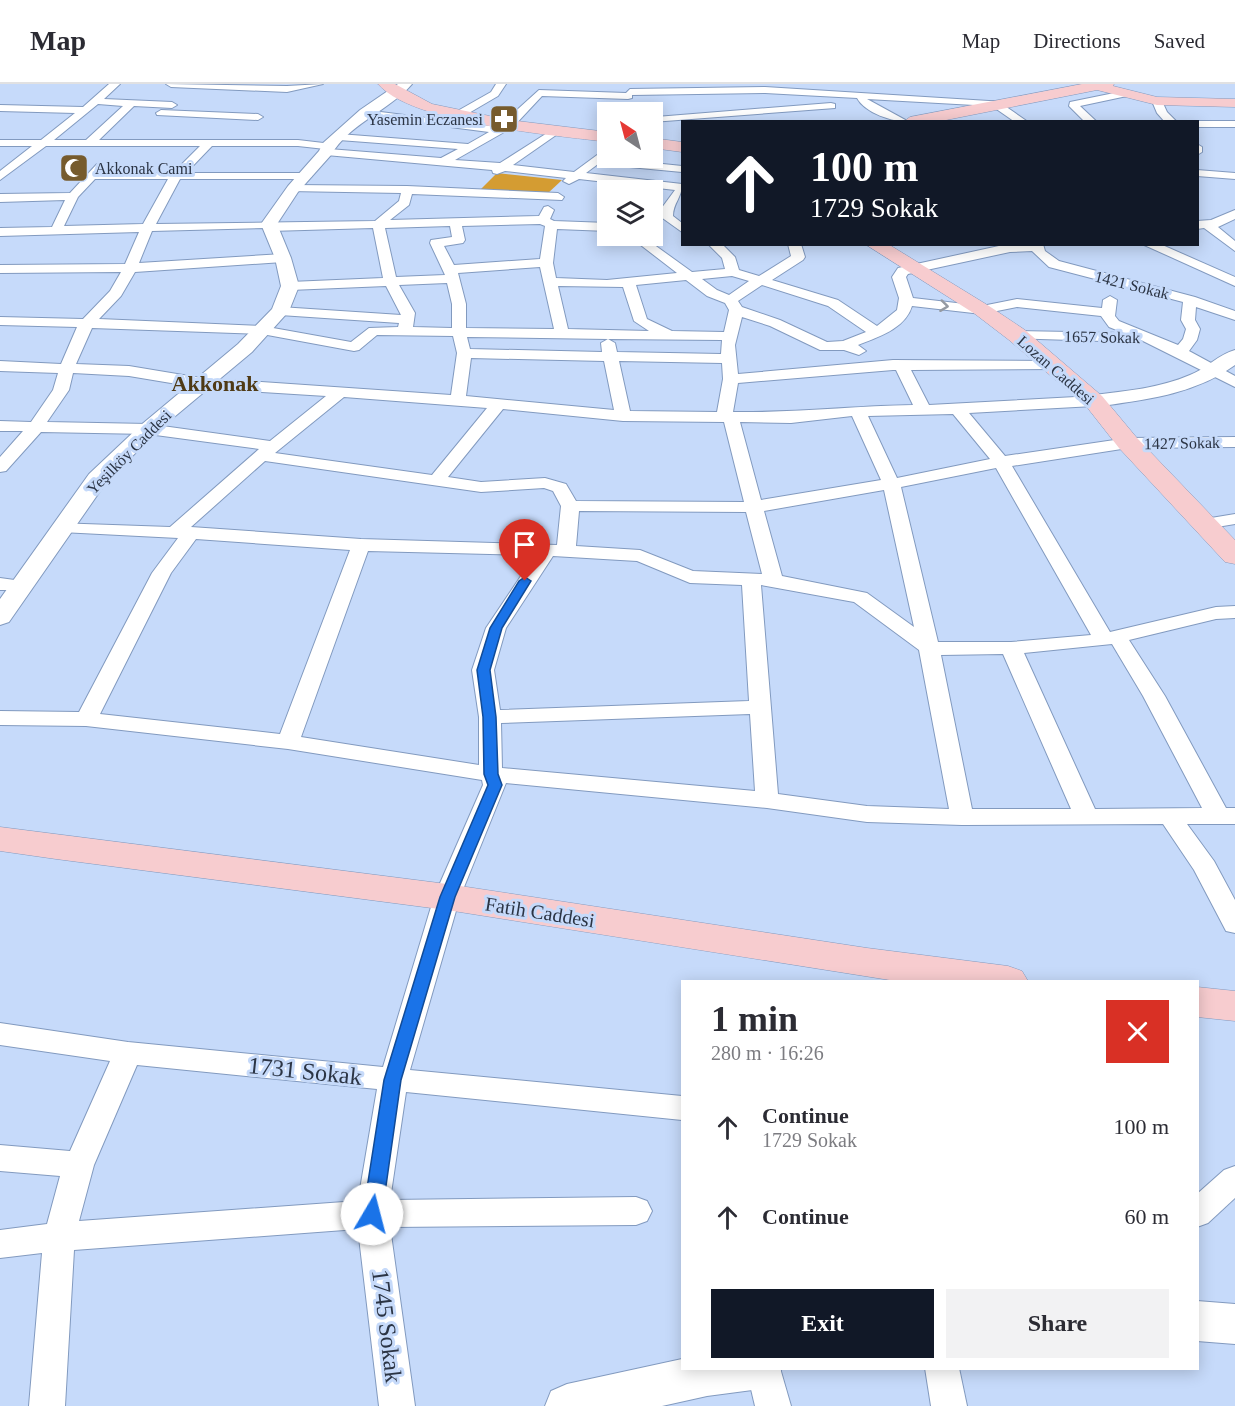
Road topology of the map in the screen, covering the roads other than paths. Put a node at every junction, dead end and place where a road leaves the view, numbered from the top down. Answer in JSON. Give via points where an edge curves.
{"nodes":[{"id":1,"x":115,"y":84,"type":"edge"},
{"id":2,"x":171,"y":84,"type":"edge"},
{"id":3,"x":318,"y":84,"type":"edge"},
{"id":4,"x":501,"y":84,"type":"edge"},
{"id":5,"x":853,"y":84,"type":"edge"},
{"id":6,"x":194,"y":85,"type":"edge"},
{"id":7,"x":1097,"y":85,"type":"edge"},
{"id":8,"x":396,"y":86,"type":"edge"},
{"id":9,"x":766,"y":87,"type":"edge"},
{"id":10,"x":287,"y":89,"type":"junction"},
{"id":11,"x":626,"y":90,"type":"edge"},
{"id":12,"x":1124,"y":94,"type":"junction"},
{"id":13,"x":714,"y":99,"type":"edge"},
{"id":14,"x":862,"y":99,"type":"junction"},
{"id":15,"x":1002,"y":101,"type":"junction"},
{"id":16,"x":1157,"y":101,"type":"junction"},
{"id":17,"x":94,"y":102,"type":"junction"},
{"id":18,"x":133,"y":102,"type":"junction"},
{"id":19,"x":379,"y":104,"type":"junction"},
{"id":20,"x":1235,"y":104,"type":"edge"},
{"id":21,"x":172,"y":105,"type":"junction"},
{"id":22,"x":0,"y":108,"type":"edge"},
{"id":23,"x":427,"y":108,"type":"junction"},
{"id":24,"x":85,"y":110,"type":"junction"},
{"id":25,"x":266,"y":110,"type":"junction"},
{"id":26,"x":161,"y":113,"type":"junction"},
{"id":27,"x":365,"y":113,"type":"junction"},
{"id":28,"x":458,"y":115,"type":"junction"},
{"id":29,"x":663,"y":115,"type":"edge"},
{"id":30,"x":737,"y":120,"type":"edge"},
{"id":31,"x":900,"y":120,"type":"edge"},
{"id":32,"x":919,"y":120,"type":"edge"},
{"id":33,"x":1021,"y":120,"type":"edge"},
{"id":34,"x":1090,"y":120,"type":"edge"},
{"id":35,"x":1170,"y":120,"type":"edge"},
{"id":36,"x":155,"y":123,"type":"dead end"},
{"id":37,"x":663,"y":123,"type":"edge"},
{"id":38,"x":1199,"y":123,"type":"edge"},
{"id":39,"x":1229,"y":124,"type":"edge"},
{"id":40,"x":504,"y":127,"type":"junction"},
{"id":41,"x":674,"y":130,"type":"dead end"},
{"id":42,"x":1235,"y":130,"type":"edge"},
{"id":43,"x":555,"y":131,"type":"junction"},
{"id":44,"x":597,"y":136,"type":"edge"},
{"id":45,"x":0,"y":143,"type":"edge"},
{"id":46,"x":41,"y":143,"type":"junction"},
{"id":47,"x":257,"y":143,"type":"junction"},
{"id":48,"x":88,"y":144,"type":"junction"},
{"id":49,"x":208,"y":144,"type":"junction"},
{"id":50,"x":663,"y":144,"type":"edge"},
{"id":51,"x":331,"y":145,"type":"junction"},
{"id":52,"x":470,"y":147,"type":"junction"},
{"id":53,"x":681,"y":147,"type":"edge"},
{"id":54,"x":114,"y":152,"type":"junction"},
{"id":55,"x":597,"y":158,"type":"edge"},
{"id":56,"x":594,"y":160,"type":"junction"},
{"id":57,"x":443,"y":162,"type":"junction"},
{"id":58,"x":502,"y":167,"type":"junction"},
{"id":59,"x":681,"y":169,"type":"edge"},
{"id":60,"x":1199,"y":173,"type":"edge"},
{"id":61,"x":92,"y":176,"type":"junction"},
{"id":62,"x":176,"y":176,"type":"junction"},
{"id":63,"x":306,"y":176,"type":"junction"},
{"id":64,"x":572,"y":176,"type":"junction"},
{"id":65,"x":1235,"y":176,"type":"edge"},
{"id":66,"x":0,"y":177,"type":"edge"},
{"id":67,"x":403,"y":182,"type":"junction"},
{"id":68,"x":681,"y":188,"type":"edge"},
{"id":69,"x":293,"y":189,"type":"junction"},
{"id":70,"x":681,"y":189,"type":"edge"},
{"id":71,"x":474,"y":192,"type":"junction"},
{"id":72,"x":73,"y":196,"type":"junction"},
{"id":73,"x":0,"y":198,"type":"edge"},
{"id":74,"x":554,"y":202,"type":"junction"},
{"id":75,"x":1235,"y":214,"type":"edge"},
{"id":76,"x":454,"y":222,"type":"junction"},
{"id":77,"x":547,"y":223,"type":"junction"},
{"id":78,"x":378,"y":224,"type":"junction"},
{"id":79,"x":1208,"y":224,"type":"edge"},
{"id":80,"x":269,"y":225,"type":"junction"},
{"id":81,"x":597,"y":226,"type":"edge"},
{"id":82,"x":681,"y":227,"type":"edge"},
{"id":83,"x":147,"y":228,"type":"junction"},
{"id":84,"x":663,"y":228,"type":"edge"},
{"id":85,"x":56,"y":231,"type":"junction"},
{"id":86,"x":0,"y":232,"type":"edge"},
{"id":87,"x":1221,"y":237,"type":"junction"},
{"id":88,"x":1235,"y":237,"type":"edge"},
{"id":89,"x":648,"y":246,"type":"edge"},
{"id":90,"x":716,"y":246,"type":"edge"},
{"id":91,"x":795,"y":246,"type":"edge"},
{"id":92,"x":878,"y":246,"type":"edge"},
{"id":93,"x":1036,"y":246,"type":"edge"},
{"id":94,"x":1153,"y":246,"type":"edge"},
{"id":95,"x":1235,"y":247,"type":"edge"},
{"id":96,"x":283,"y":258,"type":"junction"},
{"id":97,"x":546,"y":263,"type":"junction"},
{"id":98,"x":130,"y":268,"type":"junction"},
{"id":99,"x":916,"y":268,"type":"junction"},
{"id":100,"x":0,"y":269,"type":"edge"},
{"id":101,"x":733,"y":272,"type":"junction"},
{"id":102,"x":452,"y":274,"type":"junction"},
{"id":103,"x":688,"y":277,"type":"junction"},
{"id":104,"x":390,"y":281,"type":"junction"},
{"id":105,"x":758,"y":281,"type":"junction"},
{"id":106,"x":1113,"y":281,"type":"junction"},
{"id":107,"x":551,"y":282,"type":"junction"},
{"id":108,"x":1235,"y":282,"type":"edge"},
{"id":109,"x":629,"y":283,"type":"junction"},
{"id":110,"x":290,"y":286,"type":"junction"},
{"id":111,"x":1235,"y":293,"type":"edge"},
{"id":112,"x":1190,"y":300,"type":"junction"},
{"id":113,"x":906,"y":301,"type":"junction"},
{"id":114,"x":734,"y":305,"type":"junction"},
{"id":115,"x":1208,"y":306,"type":"junction"},
{"id":116,"x":982,"y":310,"type":"junction"},
{"id":117,"x":280,"y":311,"type":"junction"},
{"id":118,"x":1109,"y":313,"type":"junction"},
{"id":119,"x":1235,"y":316,"type":"edge"},
{"id":120,"x":0,"y":321,"type":"edge"},
{"id":121,"x":86,"y":324,"type":"junction"},
{"id":122,"x":406,"y":325,"type":"junction"},
{"id":123,"x":261,"y":330,"type":"junction"},
{"id":124,"x":459,"y":332,"type":"junction"},
{"id":125,"x":876,"y":332,"type":"junction"},
{"id":126,"x":562,"y":333,"type":"junction"},
{"id":127,"x":668,"y":334,"type":"junction"},
{"id":128,"x":1017,"y":335,"type":"junction"},
{"id":129,"x":607,"y":336,"type":"junction"},
{"id":130,"x":729,"y":336,"type":"junction"},
{"id":131,"x":1150,"y":338,"type":"junction"},
{"id":132,"x":846,"y":345,"type":"junction"},
{"id":133,"x":1180,"y":352,"type":"junction"},
{"id":134,"x":464,"y":353,"type":"junction"},
{"id":135,"x":1235,"y":356,"type":"edge"},
{"id":136,"x":611,"y":358,"type":"junction"},
{"id":137,"x":730,"y":359,"type":"junction"},
{"id":138,"x":0,"y":366,"type":"edge"},
{"id":139,"x":897,"y":366,"type":"junction"},
{"id":140,"x":1051,"y":366,"type":"junction"},
{"id":141,"x":67,"y":367,"type":"junction"},
{"id":142,"x":1216,"y":369,"type":"junction"},
{"id":143,"x":731,"y":379,"type":"junction"},
{"id":144,"x":1235,"y":382,"type":"edge"},
{"id":145,"x":201,"y":383,"type":"junction"},
{"id":146,"x":339,"y":393,"type":"junction"},
{"id":147,"x":458,"y":400,"type":"junction"},
{"id":148,"x":1094,"y":401,"type":"junction"},
{"id":149,"x":498,"y":405,"type":"junction"},
{"id":150,"x":923,"y":409,"type":"junction"},
{"id":151,"x":957,"y":409,"type":"junction"},
{"id":152,"x":858,"y":411,"type":"junction"},
{"id":153,"x":623,"y":416,"type":"junction"},
{"id":154,"x":728,"y":417,"type":"junction"},
{"id":155,"x":0,"y":426,"type":"edge"},
{"id":156,"x":34,"y":428,"type":"junction"},
{"id":157,"x":147,"y":429,"type":"junction"},
{"id":158,"x":1235,"y":442,"type":"edge"},
{"id":159,"x":1128,"y":444,"type":"junction"},
{"id":160,"x":268,"y":451,"type":"junction"},
{"id":161,"x":1001,"y":462,"type":"junction"},
{"id":162,"x":0,"y":467,"type":"edge"},
{"id":163,"x":436,"y":481,"type":"junction"},
{"id":164,"x":891,"y":484,"type":"junction"},
{"id":165,"x":570,"y":506,"type":"junction"},
{"id":166,"x":753,"y":507,"type":"junction"},
{"id":167,"x":1235,"y":519,"type":"edge"},
{"id":168,"x":1205,"y":524,"type":"junction"},
{"id":169,"x":62,"y":527,"type":"junction"},
{"id":170,"x":183,"y":532,"type":"junction"},
{"id":171,"x":361,"y":545,"type":"junction"},
{"id":172,"x":557,"y":550,"type":"junction"},
{"id":173,"x":1235,"y":556,"type":"edge"},
{"id":174,"x":751,"y":580,"type":"junction"},
{"id":175,"x":773,"y":580,"type":"junction"},
{"id":176,"x":11,"y":585,"type":"edge"},
{"id":177,"x":1235,"y":612,"type":"edge"},
{"id":178,"x":0,"y":617,"type":"edge"},
{"id":179,"x":1111,"y":639,"type":"junction"},
{"id":180,"x":929,"y":647,"type":"junction"},
{"id":181,"x":1011,"y":648,"type":"junction"},
{"id":182,"x":760,"y":707,"type":"junction"},
{"id":183,"x":490,"y":717,"type":"junction"},
{"id":184,"x":0,"y":718,"type":"edge"},
{"id":185,"x":86,"y":719,"type":"junction"},
{"id":186,"x":288,"y":742,"type":"junction"},
{"id":187,"x":491,"y":774,"type":"junction"},
{"id":188,"x":767,"y":800,"type":"junction"},
{"id":189,"x":1086,"y":816,"type":"junction"},
{"id":190,"x":1226,"y":816,"type":"edge"},
{"id":191,"x":1170,"y":817,"type":"junction"},
{"id":192,"x":962,"y":818,"type":"junction"},
{"id":193,"x":0,"y":839,"type":"edge"},
{"id":194,"x":447,"y":897,"type":"junction"},
{"id":195,"x":1235,"y":924,"type":"edge"},
{"id":196,"x":903,"y":975,"type":"edge"},
{"id":197,"x":990,"y":980,"type":"edge"},
{"id":198,"x":1199,"y":1002,"type":"edge"},
{"id":199,"x":1235,"y":1006,"type":"edge"},
{"id":200,"x":0,"y":1034,"type":"edge"},
{"id":201,"x":128,"y":1053,"type":"junction"},
{"id":202,"x":393,"y":1080,"type":"junction"},
{"id":203,"x":681,"y":1108,"type":"edge"},
{"id":204,"x":0,"y":1158,"type":"edge"},
{"id":205,"x":79,"y":1165,"type":"junction"},
{"id":206,"x":1235,"y":1179,"type":"edge"},
{"id":207,"x":636,"y":1211,"type":"dead end"},
{"id":208,"x":1199,"y":1211,"type":"edge"},
{"id":209,"x":372,"y":1214,"type":"junction"},
{"id":210,"x":59,"y":1238,"type":"junction"},
{"id":211,"x":0,"y":1244,"type":"edge"},
{"id":212,"x":1199,"y":1322,"type":"edge"},
{"id":213,"x":1235,"y":1324,"type":"edge"},
{"id":214,"x":746,"y":1370,"type":"edge"},
{"id":215,"x":763,"y":1370,"type":"edge"},
{"id":216,"x":942,"y":1370,"type":"edge"},
{"id":217,"x":47,"y":1406,"type":"edge"},
{"id":218,"x":397,"y":1406,"type":"edge"},
{"id":219,"x":567,"y":1406,"type":"edge"},
{"id":220,"x":773,"y":1406,"type":"edge"},
{"id":221,"x":949,"y":1406,"type":"edge"}],
"edges":[{"from":1,"to":17,"type":"street"},
{"from":2,"to":6,"type":"street"},
{"from":3,"to":10,"type":"street"},
{"from":4,"to":28,"type":"street","via":[[495,94]]},
{"from":5,"to":14,"type":"street"},
{"from":6,"to":10,"type":"street"},
{"from":6,"to":21,"type":"street"},
{"from":7,"to":12,"type":"main road"},
{"from":7,"to":15,"type":"main road"},
{"from":8,"to":19,"type":"street"},
{"from":8,"to":23,"type":"main road"},
{"from":9,"to":13,"type":"street"},
{"from":9,"to":14,"type":"street"},
{"from":10,"to":25,"type":"street"},
{"from":11,"to":13,"type":"street"},
{"from":11,"to":40,"type":"street","via":[[539,93]]},
{"from":12,"to":16,"type":"main road"},
{"from":12,"to":34,"type":"street","via":[[1074,104]]},
{"from":13,"to":14,"type":"street"},
{"from":13,"to":29,"type":"street"},
{"from":13,"to":30,"type":"street"},
{"from":14,"to":15,"type":"street"},
{"from":14,"to":31,"type":"street"},
{"from":15,"to":32,"type":"main road"},
{"from":15,"to":33,"type":"street"},
{"from":16,"to":20,"type":"main road"},
{"from":16,"to":35,"type":"street"},
{"from":17,"to":18,"type":"street"},
{"from":17,"to":24,"type":"street"},
{"from":18,"to":21,"type":"street"},
{"from":18,"to":48,"type":"street"},
{"from":19,"to":23,"type":"street"},
{"from":19,"to":27,"type":"street"},
{"from":21,"to":26,"type":"street"},
{"from":22,"to":24,"type":"street"},
{"from":23,"to":28,"type":"main road"},
{"from":24,"to":46,"type":"street"},
{"from":25,"to":26,"type":"street"},
{"from":25,"to":47,"type":"street","via":[[253,122]]},
{"from":26,"to":36,"type":"street"},
{"from":27,"to":40,"type":"street"},
{"from":27,"to":51,"type":"street"},
{"from":28,"to":40,"type":"main road"},
{"from":37,"to":41,"type":"street"},
{"from":38,"to":39,"type":"street"},
{"from":39,"to":42,"type":"street"},
{"from":40,"to":43,"type":"main road"},
{"from":40,"to":52,"type":"street"},
{"from":43,"to":44,"type":"main road"},
{"from":43,"to":58,"type":"street"},
{"from":45,"to":46,"type":"street"},
{"from":46,"to":48,"type":"street"},
{"from":46,"to":66,"type":"street"},
{"from":47,"to":49,"type":"street"},
{"from":47,"to":51,"type":"street"},
{"from":48,"to":54,"type":"street"},
{"from":49,"to":54,"type":"street","via":[[146,139]]},
{"from":49,"to":62,"type":"street"},
{"from":50,"to":53,"type":"main road"},
{"from":51,"to":52,"type":"street"},
{"from":51,"to":63,"type":"street"},
{"from":51,"to":67,"type":"street"},
{"from":52,"to":57,"type":"street"},
{"from":54,"to":61,"type":"street"},
{"from":55,"to":56,"type":"street"},
{"from":56,"to":59,"type":"street"},
{"from":56,"to":64,"type":"street"},
{"from":57,"to":58,"type":"street"},
{"from":57,"to":67,"type":"street"},
{"from":58,"to":64,"type":"street"},
{"from":58,"to":71,"type":"street"},
{"from":60,"to":65,"type":"street"},
{"from":61,"to":62,"type":"street"},
{"from":61,"to":72,"type":"street"},
{"from":62,"to":63,"type":"street"},
{"from":62,"to":83,"type":"street"},
{"from":63,"to":69,"type":"street"},
{"from":64,"to":68,"type":"street"},
{"from":64,"to":74,"type":"street"},
{"from":67,"to":69,"type":"street"},
{"from":67,"to":71,"type":"street"},
{"from":67,"to":74,"type":"street"},
{"from":67,"to":78,"type":"street"},
{"from":69,"to":80,"type":"street"},
{"from":70,"to":82,"type":"street","via":[[667,209],[667,217]]},
{"from":71,"to":74,"type":"street"},
{"from":72,"to":73,"type":"street"},
{"from":72,"to":85,"type":"street"},
{"from":74,"to":77,"type":"street"},
{"from":75,"to":79,"type":"street"},
{"from":76,"to":77,"type":"street"},
{"from":76,"to":78,"type":"street"},
{"from":76,"to":102,"type":"street","via":[[459,240],[436,243]]},
{"from":77,"to":81,"type":"street"},
{"from":77,"to":97,"type":"street"},
{"from":78,"to":80,"type":"street"},
{"from":78,"to":104,"type":"street"},
{"from":79,"to":87,"type":"street"},
{"from":80,"to":83,"type":"street"},
{"from":80,"to":96,"type":"street"},
{"from":82,"to":84,"type":"street"},
{"from":83,"to":85,"type":"street"},
{"from":83,"to":98,"type":"street"},
{"from":85,"to":86,"type":"street"},
{"from":87,"to":88,"type":"street"},
{"from":87,"to":95,"type":"street"},
{"from":89,"to":103,"type":"street"},
{"from":90,"to":101,"type":"street","via":[[728,257]]},
{"from":91,"to":105,"type":"street","via":[[798,257]]},
{"from":92,"to":99,"type":"main road","name":"Lozan Caddesi"},
{"from":93,"to":99,"type":"street"},
{"from":93,"to":106,"type":"street","name":"1421 Sokak","via":[[1054,264]]},
{"from":94,"to":108,"type":"street"},
{"from":96,"to":98,"type":"street"},
{"from":96,"to":110,"type":"street"},
{"from":97,"to":102,"type":"street"},
{"from":97,"to":107,"type":"street"},
{"from":98,"to":100,"type":"street"},
{"from":98,"to":121,"type":"street","via":[[116,293]]},
{"from":99,"to":113,"type":"street","via":[[903,272],[899,278]]},
{"from":99,"to":116,"type":"main road","name":"Lozan Caddesi"},
{"from":101,"to":103,"type":"street"},
{"from":101,"to":105,"type":"street"},
{"from":102,"to":104,"type":"street"},
{"from":102,"to":124,"type":"street","via":[[459,304]]},
{"from":103,"to":109,"type":"street"},
{"from":103,"to":114,"type":"street"},
{"from":104,"to":110,"type":"street"},
{"from":104,"to":122,"type":"street","via":[[408,313]]},
{"from":105,"to":114,"type":"street","via":[[744,288]]},
{"from":105,"to":125,"type":"street","via":[[833,303]]},
{"from":106,"to":112,"type":"street","name":"1421 Sokak"},
{"from":106,"to":118,"type":"street","name":"1657 Sokak"},
{"from":107,"to":109,"type":"street"},
{"from":107,"to":126,"type":"street"},
{"from":109,"to":127,"type":"street","via":[[641,321]]},
{"from":110,"to":117,"type":"street","name":"Yeşilköy Caddesi"},
{"from":111,"to":115,"type":"street"},
{"from":112,"to":115,"type":"street","name":"1421 Sokak"},
{"from":112,"to":133,"type":"street","via":[[1188,320],[1194,329]]},
{"from":113,"to":116,"type":"street","one_way":true},
{"from":113,"to":125,"type":"street","via":[[900,318]]},
{"from":114,"to":130,"type":"street"},
{"from":114,"to":132,"type":"street","via":[[825,347]]},
{"from":115,"to":119,"type":"street","name":"1421 Sokak"},
{"from":116,"to":118,"type":"street","via":[[1017,303]]},
{"from":116,"to":128,"type":"main road","name":"Lozan Caddesi"},
{"from":117,"to":122,"type":"street"},
{"from":117,"to":123,"type":"street","name":"Yeşilköy Caddesi"},
{"from":118,"to":131,"type":"street","name":"1657 Sokak","via":[[1114,324]]},
{"from":120,"to":121,"type":"street"},
{"from":121,"to":123,"type":"street"},
{"from":121,"to":141,"type":"street"},
{"from":122,"to":123,"type":"street","via":[[374,332],[354,347]]},
{"from":122,"to":124,"type":"street"},
{"from":123,"to":145,"type":"street","name":"Yeşilköy Caddesi"},
{"from":124,"to":126,"type":"street"},
{"from":124,"to":134,"type":"street"},
{"from":125,"to":132,"type":"street"},
{"from":126,"to":129,"type":"street"},
{"from":127,"to":129,"type":"street"},
{"from":127,"to":130,"type":"street"},
{"from":128,"to":131,"type":"street","name":"1657 Sokak"},
{"from":128,"to":140,"type":"main road","name":"Lozan Caddesi"},
{"from":129,"to":136,"type":"street"},
{"from":130,"to":137,"type":"street"},
{"from":131,"to":133,"type":"street","name":"1657 Sokak"},
{"from":132,"to":139,"type":"street"},
{"from":133,"to":142,"type":"street","name":"1657 Sokak"},
{"from":134,"to":136,"type":"street"},
{"from":134,"to":147,"type":"street"},
{"from":135,"to":142,"type":"street"},
{"from":136,"to":137,"type":"street"},
{"from":136,"to":153,"type":"street"},
{"from":137,"to":143,"type":"street"},
{"from":138,"to":141,"type":"street"},
{"from":139,"to":140,"type":"street"},
{"from":139,"to":143,"type":"street"},
{"from":139,"to":150,"type":"street"},
{"from":140,"to":148,"type":"main road","name":"Lozan Caddesi"},
{"from":141,"to":145,"type":"street","via":[[129,371]]},
{"from":141,"to":156,"type":"street","via":[[61,390]]},
{"from":142,"to":144,"type":"street","name":"1657 Sokak"},
{"from":142,"to":148,"type":"street","via":[[1201,378],[1156,392]]},
{"from":143,"to":154,"type":"street"},
{"from":145,"to":146,"type":"street"},
{"from":145,"to":157,"type":"street","name":"Yeşilköy Caddesi"},
{"from":146,"to":147,"type":"street"},
{"from":146,"to":160,"type":"street"},
{"from":147,"to":149,"type":"street"},
{"from":148,"to":151,"type":"street"},
{"from":148,"to":159,"type":"main road","name":"Lozan Caddesi"},
{"from":149,"to":153,"type":"street"},
{"from":149,"to":163,"type":"street"},
{"from":150,"to":151,"type":"street"},
{"from":150,"to":152,"type":"street"},
{"from":151,"to":161,"type":"street"},
{"from":152,"to":154,"type":"street"},
{"from":152,"to":164,"type":"street"},
{"from":153,"to":154,"type":"street"},
{"from":154,"to":166,"type":"street"},
{"from":155,"to":156,"type":"street"},
{"from":156,"to":157,"type":"street"},
{"from":156,"to":162,"type":"street"},
{"from":157,"to":160,"type":"street"},
{"from":157,"to":169,"type":"street","name":"Yeşilköy Caddesi","via":[[97,479]]},
{"from":158,"to":159,"type":"street","name":"1427 Sokak"},
{"from":159,"to":161,"type":"street","name":"1427 Sokak"},
{"from":159,"to":168,"type":"main road","name":"Lozan Caddesi"},
{"from":160,"to":163,"type":"street"},
{"from":160,"to":170,"type":"street"},
{"from":161,"to":164,"type":"street","name":"1427 Sokak"},
{"from":161,"to":179,"type":"street"},
{"from":163,"to":165,"type":"street","via":[[481,487],[545,483],[560,488]]},
{"from":164,"to":166,"type":"street","name":"1427 Sokak"},
{"from":164,"to":180,"type":"street"},
{"from":165,"to":166,"type":"street","name":"1427 Sokak"},
{"from":165,"to":172,"type":"street"},
{"from":166,"to":175,"type":"street"},
{"from":167,"to":168,"type":"street"},
{"from":168,"to":173,"type":"main road","name":"Lozan Caddesi"},
{"from":169,"to":170,"type":"street"},
{"from":169,"to":176,"type":"street","name":"Yeşilköy Caddesi"},
{"from":170,"to":171,"type":"street"},
{"from":170,"to":185,"type":"street"},
{"from":171,"to":172,"type":"street"},
{"from":171,"to":186,"type":"street"},
{"from":172,"to":174,"type":"street","via":[[640,556],[690,577]]},
{"from":172,"to":183,"type":"street","name":"1745 Sokak","via":[[525,581],[496,628],[483,670]]},
{"from":174,"to":175,"type":"street"},
{"from":174,"to":182,"type":"street"},
{"from":175,"to":180,"type":"street","via":[[860,597]]},
{"from":176,"to":178,"type":"street","name":"Yeşilköy Caddesi"},
{"from":177,"to":179,"type":"street","via":[[1216,613]]},
{"from":179,"to":181,"type":"street"},
{"from":179,"to":190,"type":"street","via":[[1154,696]]},
{"from":180,"to":181,"type":"street"},
{"from":180,"to":192,"type":"street"},
{"from":181,"to":189,"type":"street"},
{"from":182,"to":183,"type":"street"},
{"from":182,"to":188,"type":"street"},
{"from":183,"to":187,"type":"street","name":"1745 Sokak"},
{"from":184,"to":185,"type":"street"},
{"from":185,"to":186,"type":"street"},
{"from":186,"to":187,"type":"street"},
{"from":187,"to":188,"type":"street"},
{"from":187,"to":194,"type":"street","name":"1745 Sokak","via":[[495,785]]},
{"from":188,"to":192,"type":"street","via":[[867,814]]},
{"from":189,"to":191,"type":"street"},
{"from":189,"to":192,"type":"street"},
{"from":190,"to":191,"type":"street"},
{"from":191,"to":195,"type":"street","via":[[1205,867]]},
{"from":193,"to":194,"type":"main road","name":"Fatih Caddesi"},
{"from":194,"to":196,"type":"main road","name":"Fatih Caddesi"},
{"from":194,"to":202,"type":"street","name":"1745 Sokak"},
{"from":196,"to":197,"type":"main road","name":"Fatih Caddesi"},
{"from":198,"to":199,"type":"main road"},
{"from":200,"to":201,"type":"street","name":"1731 Sokak"},
{"from":201,"to":202,"type":"street","name":"1731 Sokak"},
{"from":201,"to":205,"type":"street"},
{"from":202,"to":203,"type":"street","name":"1731 Sokak"},
{"from":202,"to":209,"type":"street","name":"1745 Sokak"},
{"from":204,"to":205,"type":"street"},
{"from":205,"to":210,"type":"street"},
{"from":206,"to":208,"type":"street"},
{"from":207,"to":209,"type":"street"},
{"from":209,"to":210,"type":"street"},
{"from":209,"to":218,"type":"street","name":"1745 Sokak"},
{"from":210,"to":211,"type":"street"},
{"from":210,"to":217,"type":"street"},
{"from":212,"to":213,"type":"street"},
{"from":214,"to":219,"type":"street"},
{"from":215,"to":220,"type":"street"},
{"from":216,"to":221,"type":"street"}]}
